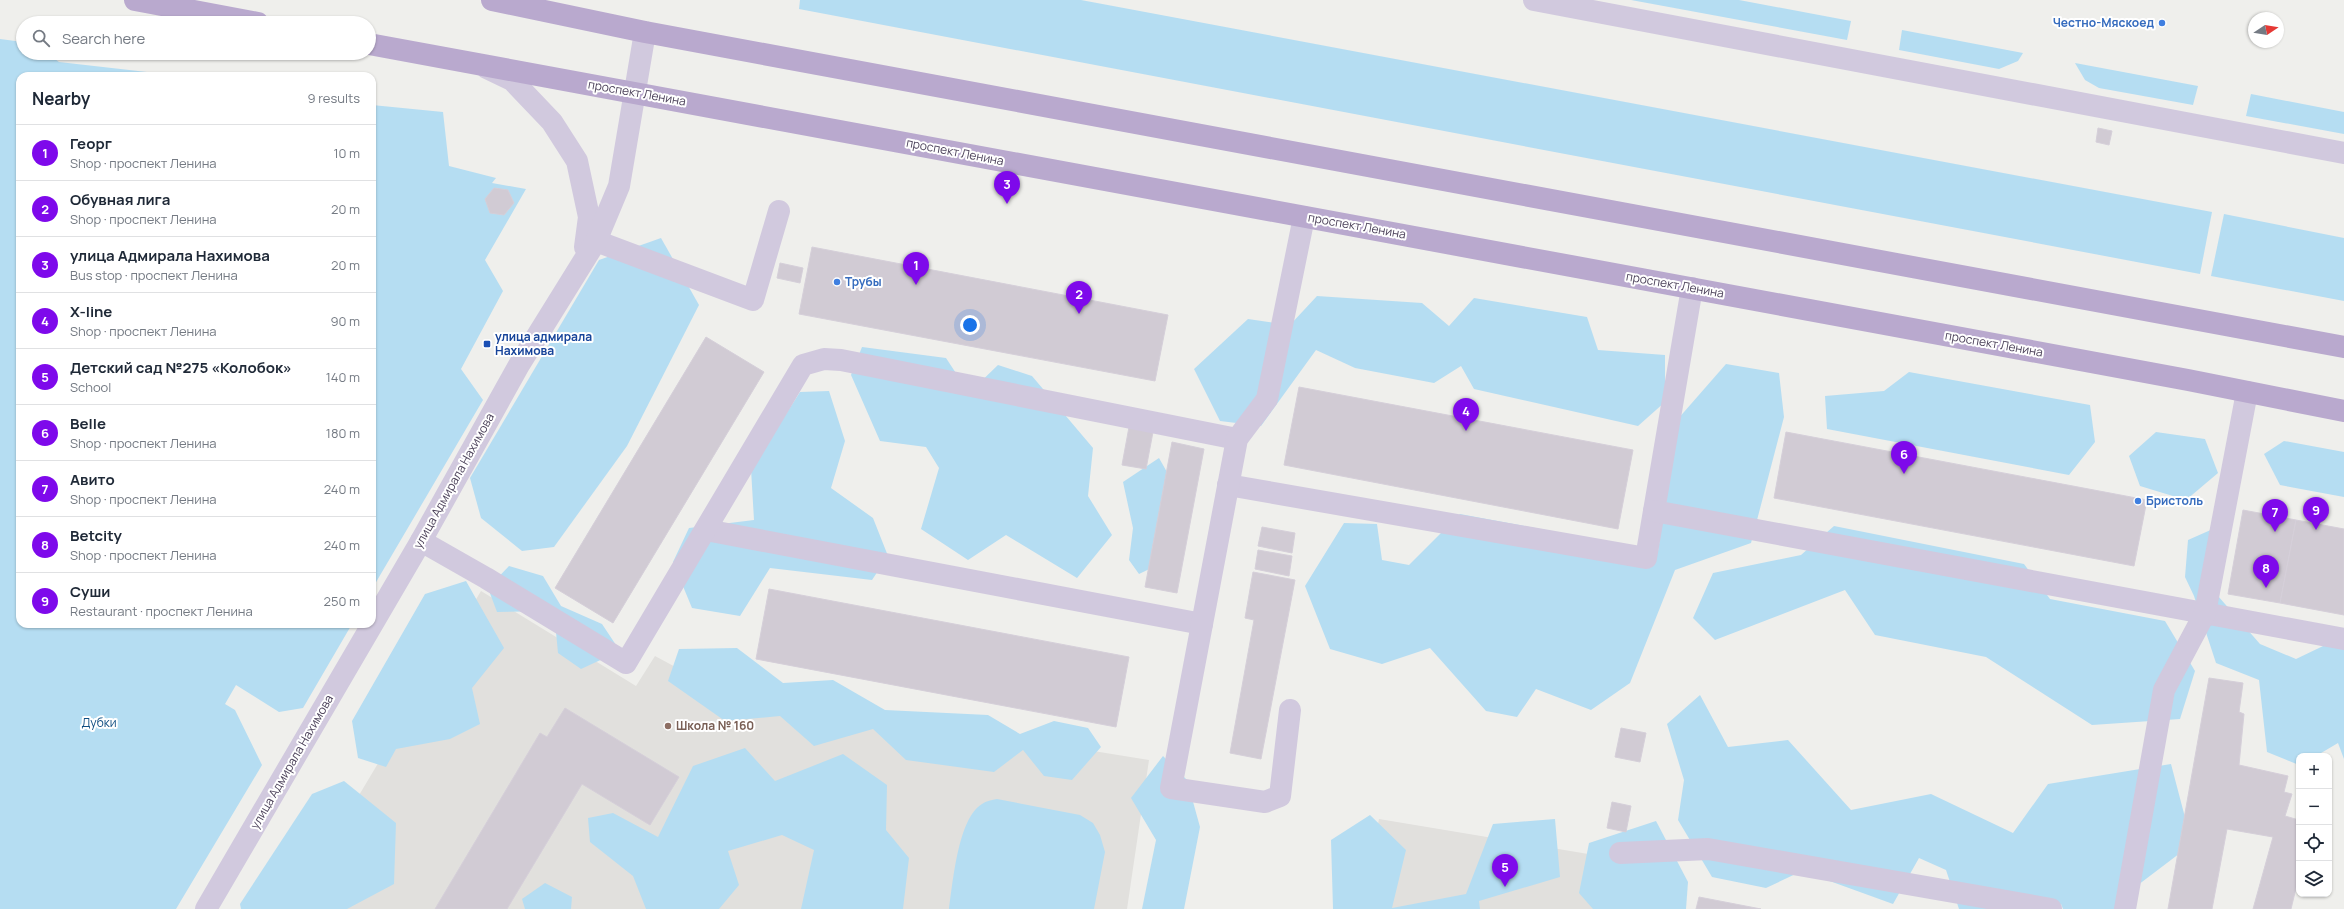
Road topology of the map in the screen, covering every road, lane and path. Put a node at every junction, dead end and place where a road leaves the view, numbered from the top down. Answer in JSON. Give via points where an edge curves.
{"nodes":[{"id":1,"x":135,"y":0,"type":"edge"},
{"id":2,"x":492,"y":0,"type":"edge"},
{"id":3,"x":1534,"y":0,"type":"edge"},
{"id":4,"x":221,"y":16,"type":"edge"},
{"id":5,"x":645,"y":32,"type":"junction"},
{"id":6,"x":376,"y":45,"type":"edge"},
{"id":7,"x":481,"y":65,"type":"junction"},
{"id":8,"x":635,"y":93,"type":"junction"},
{"id":9,"x":2344,"y":153,"type":"edge"},
{"id":10,"x":779,"y":212,"type":"dead end"},
{"id":11,"x":1304,"y":217,"type":"junction"},
{"id":12,"x":596,"y":242,"type":"junction"},
{"id":13,"x":584,"y":262,"type":"junction"},
{"id":14,"x":1692,"y":288,"type":"junction"},
{"id":15,"x":2344,"y":347,"type":"edge"},
{"id":16,"x":2247,"y":392,"type":"junction"},
{"id":17,"x":2344,"y":411,"type":"edge"},
{"id":18,"x":1237,"y":440,"type":"junction"},
{"id":19,"x":1228,"y":485,"type":"junction"},
{"id":20,"x":1654,"y":511,"type":"junction"},
{"id":21,"x":706,"y":530,"type":"junction"},
{"id":22,"x":421,"y":541,"type":"junction"},
{"id":23,"x":2205,"y":613,"type":"junction"},
{"id":24,"x":376,"y":618,"type":"edge"},
{"id":25,"x":1202,"y":624,"type":"junction"},
{"id":26,"x":370,"y":628,"type":"edge"},
{"id":27,"x":2344,"y":639,"type":"edge"},
{"id":28,"x":1290,"y":710,"type":"dead end"},
{"id":29,"x":1620,"y":853,"type":"dead end"},
{"id":30,"x":206,"y":909,"type":"edge"},
{"id":31,"x":2052,"y":909,"type":"edge"},
{"id":32,"x":2125,"y":909,"type":"edge"}],
"edges":[{"from":1,"to":4,"type":"main road"},
{"from":2,"to":5,"type":"main road"},
{"from":3,"to":9,"type":"street"},
{"from":5,"to":8,"type":"street","name":"улица Адмирала Нахимова"},
{"from":5,"to":15,"type":"main road"},
{"from":6,"to":7,"type":"main road","name":"проспект Ленина"},
{"from":7,"to":8,"type":"main road","name":"проспект Ленина"},
{"from":7,"to":13,"type":"street","via":[[512,80],[552,122],[577,161],[589,217]]},
{"from":8,"to":11,"type":"main road","name":"проспект Ленина"},
{"from":8,"to":12,"type":"street","name":"улица Адмирала Нахимова","via":[[619,186]]},
{"from":10,"to":12,"type":"street","via":[[753,300]]},
{"from":11,"to":14,"type":"main road","name":"проспект Ленина"},
{"from":11,"to":18,"type":"street","via":[[1267,399]]},
{"from":12,"to":13,"type":"street","name":"улица Адмирала Нахимова"},
{"from":13,"to":22,"type":"street","name":"улица Адмирала Нахимова","via":[[519,366]]},
{"from":14,"to":16,"type":"main road","name":"проспект Ленина"},
{"from":14,"to":20,"type":"street"},
{"from":16,"to":17,"type":"main road","name":"проспект Ленина"},
{"from":16,"to":23,"type":"street"},
{"from":18,"to":19,"type":"street"},
{"from":18,"to":21,"type":"street","via":[[841,360],[824,359],[803,365]]},
{"from":19,"to":20,"type":"street","via":[[1646,558]]},
{"from":19,"to":25,"type":"street"},
{"from":20,"to":23,"type":"street"},
{"from":21,"to":22,"type":"street","via":[[626,663]]},
{"from":21,"to":25,"type":"street"},
{"from":22,"to":24,"type":"street","name":"улица Адмирала Нахимова"},
{"from":23,"to":27,"type":"street"},
{"from":23,"to":32,"type":"street","via":[[2164,690]]},
{"from":25,"to":28,"type":"street","via":[[1171,788],[1265,802],[1280,796]]},
{"from":26,"to":30,"type":"street","name":"улица Адмирала Нахимова"},
{"from":29,"to":31,"type":"street","via":[[1708,849]]}]}
